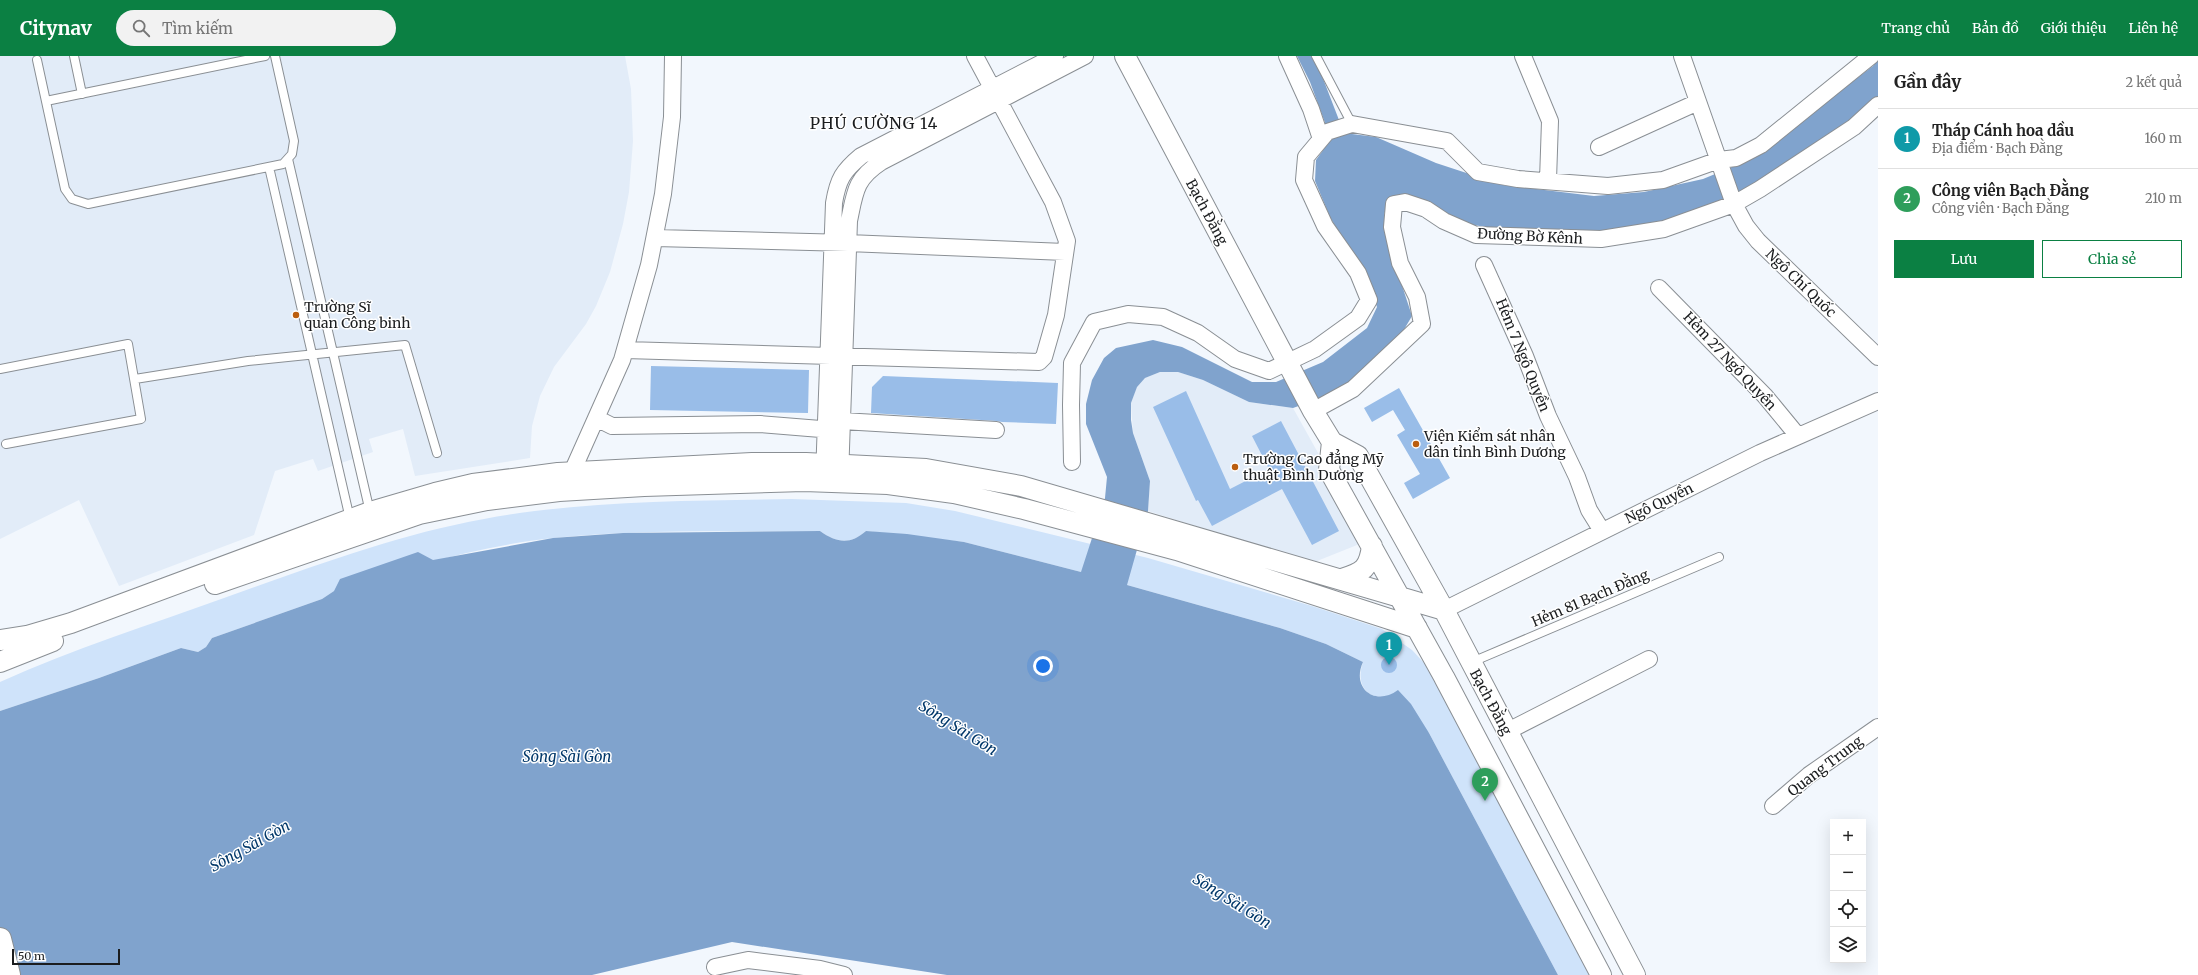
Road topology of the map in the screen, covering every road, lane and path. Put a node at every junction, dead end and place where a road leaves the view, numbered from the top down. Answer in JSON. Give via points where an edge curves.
{"nodes":[{"id":1,"x":74,"y":56,"type":"edge"},
{"id":2,"x":265,"y":56,"type":"edge"},
{"id":3,"x":275,"y":56,"type":"edge"},
{"id":4,"x":975,"y":56,"type":"edge"},
{"id":5,"x":1055,"y":56,"type":"edge"},
{"id":6,"x":1086,"y":56,"type":"edge"},
{"id":7,"x":1125,"y":56,"type":"edge"},
{"id":8,"x":1287,"y":56,"type":"edge"},
{"id":9,"x":1316,"y":56,"type":"edge"},
{"id":10,"x":1523,"y":56,"type":"edge"},
{"id":11,"x":1682,"y":56,"type":"edge"},
{"id":12,"x":1871,"y":56,"type":"edge"},
{"id":13,"x":244,"y":58,"type":"edge"},
{"id":14,"x":674,"y":58,"type":"edge"},
{"id":15,"x":37,"y":60,"type":"dead end"},
{"id":16,"x":82,"y":94,"type":"junction"},
{"id":17,"x":996,"y":94,"type":"junction"},
{"id":18,"x":46,"y":101,"type":"junction"},
{"id":19,"x":1698,"y":102,"type":"junction"},
{"id":20,"x":1878,"y":105,"type":"edge"},
{"id":21,"x":1348,"y":126,"type":"junction"},
{"id":22,"x":1324,"y":136,"type":"junction"},
{"id":23,"x":1599,"y":148,"type":"dead end"},
{"id":24,"x":288,"y":159,"type":"junction"},
{"id":25,"x":1720,"y":162,"type":"junction"},
{"id":26,"x":269,"y":167,"type":"junction"},
{"id":27,"x":1548,"y":180,"type":"junction"},
{"id":28,"x":1733,"y":203,"type":"junction"},
{"id":29,"x":654,"y":238,"type":"junction"},
{"id":30,"x":832,"y":243,"type":"junction"},
{"id":31,"x":848,"y":243,"type":"junction"},
{"id":32,"x":1065,"y":252,"type":"junction"},
{"id":33,"x":1484,"y":265,"type":"dead end"},
{"id":34,"x":1659,"y":288,"type":"dead end"},
{"id":35,"x":625,"y":350,"type":"junction"},
{"id":36,"x":333,"y":351,"type":"junction"},
{"id":37,"x":312,"y":353,"type":"junction"},
{"id":38,"x":828,"y":356,"type":"junction"},
{"id":39,"x":844,"y":357,"type":"junction"},
{"id":40,"x":1878,"y":357,"type":"edge"},
{"id":41,"x":1289,"y":365,"type":"junction"},
{"id":42,"x":0,"y":369,"type":"edge"},
{"id":43,"x":134,"y":379,"type":"junction"},
{"id":44,"x":1878,"y":401,"type":"edge"},
{"id":45,"x":1313,"y":410,"type":"junction"},
{"id":46,"x":596,"y":418,"type":"junction"},
{"id":47,"x":842,"y":420,"type":"junction"},
{"id":48,"x":825,"y":429,"type":"junction"},
{"id":49,"x":996,"y":430,"type":"dead end"},
{"id":50,"x":1798,"y":436,"type":"junction"},
{"id":51,"x":1332,"y":442,"type":"junction"},
{"id":52,"x":6,"y":444,"type":"dead end"},
{"id":53,"x":437,"y":453,"type":"dead end"},
{"id":54,"x":1072,"y":462,"type":"dead end"},
{"id":55,"x":572,"y":472,"type":"junction"},
{"id":56,"x":832,"y":473,"type":"junction"},
{"id":57,"x":362,"y":519,"type":"junction"},
{"id":58,"x":1602,"y":531,"type":"junction"},
{"id":59,"x":1372,"y":546,"type":"junction"},
{"id":60,"x":1720,"y":557,"type":"dead end"},
{"id":61,"x":1342,"y":579,"type":"junction"},
{"id":62,"x":1401,"y":599,"type":"junction"},
{"id":63,"x":1444,"y":610,"type":"junction"},
{"id":64,"x":1417,"y":628,"type":"junction"},
{"id":65,"x":0,"y":640,"type":"edge"},
{"id":66,"x":1649,"y":659,"type":"dead end"},
{"id":67,"x":0,"y":662,"type":"edge"},
{"id":68,"x":1470,"y":663,"type":"junction"},
{"id":69,"x":1444,"y":676,"type":"junction"},
{"id":70,"x":1878,"y":727,"type":"edge"},
{"id":71,"x":1506,"y":732,"type":"junction"},
{"id":72,"x":1773,"y":806,"type":"dead end"},
{"id":73,"x":1551,"y":818,"type":"junction"},
{"id":74,"x":1526,"y":832,"type":"junction"},
{"id":75,"x":0,"y":939,"type":"edge"},
{"id":76,"x":715,"y":967,"type":"dead end"},
{"id":77,"x":9,"y":975,"type":"edge"},
{"id":78,"x":844,"y":975,"type":"edge"},
{"id":79,"x":1601,"y":975,"type":"edge"},
{"id":80,"x":1635,"y":975,"type":"edge"}],
"edges":[{"from":1,"to":16,"type":"lane"},
{"from":2,"to":13,"type":"lane"},
{"from":3,"to":24,"type":"lane","via":[[294,141],[292,154]]},
{"from":4,"to":17,"type":"street"},
{"from":5,"to":17,"type":"street"},
{"from":6,"to":17,"type":"street"},
{"from":7,"to":41,"type":"street","name":"Bạch Đằng"},
{"from":8,"to":22,"type":"street"},
{"from":9,"to":21,"type":"lane"},
{"from":10,"to":27,"type":"street","via":[[1550,121]]},
{"from":11,"to":19,"type":"street"},
{"from":12,"to":25,"type":"street","via":[[1760,145],[1736,158]]},
{"from":13,"to":16,"type":"lane"},
{"from":14,"to":29,"type":"street","via":[[672,117],[663,194]]},
{"from":15,"to":18,"type":"lane"},
{"from":16,"to":18,"type":"lane"},
{"from":17,"to":30,"type":"street","via":[[861,156],[844,170],[835,192]]},
{"from":17,"to":31,"type":"street","via":[[866,172],[857,187],[849,221]]},
{"from":17,"to":32,"type":"street","via":[[1053,202],[1067,241]]},
{"from":18,"to":26,"type":"lane","via":[[65,189],[72,199],[83,204]]},
{"from":19,"to":23,"type":"street"},
{"from":19,"to":25,"type":"street"},
{"from":20,"to":28,"type":"street","name":"Đường Bờ Kênh","via":[[1854,128],[1760,189]]},
{"from":21,"to":22,"type":"street"},
{"from":21,"to":27,"type":"street","via":[[1447,140],[1478,172],[1518,179]]},
{"from":22,"to":41,"type":"street","via":[[1306,157],[1304,180],[1324,226],[1358,273],[1368,300],[1358,318]]},
{"from":24,"to":26,"type":"lane","via":[[283,164]]},
{"from":24,"to":36,"type":"lane"},
{"from":25,"to":27,"type":"street","via":[[1663,180],[1608,186],[1566,184]]},
{"from":25,"to":28,"type":"street","name":"Ngô Chí Quốc"},
{"from":26,"to":37,"type":"lane"},
{"from":28,"to":40,"type":"street","name":"Ngô Chí Quốc","via":[[1758,241]]},
{"from":28,"to":45,"type":"street","name":"Đường Bờ Kênh","via":[[1664,229],[1601,239],[1476,235],[1444,222],[1426,209],[1405,202],[1394,204],[1392,227],[1400,263],[1417,297],[1422,324],[1353,389]]},
{"from":29,"to":30,"type":"street"},
{"from":29,"to":35,"type":"street"},
{"from":30,"to":31,"type":"street"},
{"from":30,"to":38,"type":"street"},
{"from":31,"to":32,"type":"street"},
{"from":31,"to":39,"type":"street"},
{"from":32,"to":39,"type":"street","via":[[1056,315],[1044,357],[1039,362]]},
{"from":33,"to":58,"type":"street","name":"Hẻm 7 Ngô Quyền","via":[[1589,510]]},
{"from":34,"to":50,"type":"street","name":"Hẻm 27 Ngô Quyền","via":[[1765,396]]},
{"from":35,"to":38,"type":"street"},
{"from":35,"to":46,"type":"street"},
{"from":36,"to":37,"type":"lane"},
{"from":36,"to":53,"type":"lane","via":[[405,345]]},
{"from":36,"to":57,"type":"lane"},
{"from":37,"to":43,"type":"lane"},
{"from":37,"to":57,"type":"lane"},
{"from":38,"to":39,"type":"street"},
{"from":38,"to":48,"type":"street"},
{"from":39,"to":47,"type":"street"},
{"from":41,"to":45,"type":"street","name":"Bạch Đằng"},
{"from":41,"to":54,"type":"street","via":[[1269,371],[1235,359],[1198,333],[1163,317],[1128,314],[1094,322],[1072,364]]},
{"from":42,"to":43,"type":"lane","via":[[128,344]]},
{"from":43,"to":52,"type":"lane","via":[[141,419]]},
{"from":44,"to":50,"type":"street","name":"Ngô Quyền"},
{"from":45,"to":51,"type":"street"},
{"from":46,"to":48,"type":"street","via":[[612,426],[760,424]]},
{"from":46,"to":55,"type":"street"},
{"from":47,"to":48,"type":"street","via":[[841,426],[836,430]]},
{"from":47,"to":49,"type":"street"},
{"from":47,"to":56,"type":"street"},
{"from":48,"to":56,"type":"street"},
{"from":50,"to":58,"type":"street","name":"Ngô Quyền"},
{"from":51,"to":59,"type":"street","name":"Bạch Đằng","via":[[1329,470]]},
{"from":51,"to":63,"type":"street","name":"Bạch Đằng","via":[[1358,456]]},
{"from":55,"to":56,"type":"street","via":[[752,463]]},
{"from":55,"to":57,"type":"street","via":[[473,484]]},
{"from":56,"to":57,"type":"street","via":[[559,491],[487,500],[419,514]]},
{"from":56,"to":61,"type":"street","via":[[926,469],[1021,486]]},
{"from":56,"to":64,"type":"street","via":[[954,493],[1024,509],[1177,550]]},
{"from":57,"to":65,"type":"street","via":[[71,623],[27,636]]},
{"from":57,"to":67,"type":"street"},
{"from":58,"to":63,"type":"street","name":"Ngô Quyền"},
{"from":59,"to":61,"type":"street","via":[[1370,560],[1365,569]]},
{"from":59,"to":62,"type":"street","name":"Bạch Đằng"},
{"from":60,"to":68,"type":"lane","name":"Hẻm 81 Bạch Đằng"},
{"from":61,"to":62,"type":"street"},
{"from":62,"to":63,"type":"street"},
{"from":62,"to":64,"type":"street","name":"Bạch Đằng"},
{"from":63,"to":64,"type":"street"},
{"from":63,"to":68,"type":"street","name":"Bạch Đằng"},
{"from":64,"to":69,"type":"street","name":"Bạch Đằng"},
{"from":66,"to":71,"type":"street"},
{"from":68,"to":69,"type":"street"},
{"from":68,"to":71,"type":"street","name":"Bạch Đằng"},
{"from":69,"to":74,"type":"street","name":"Bạch Đằng"},
{"from":70,"to":72,"type":"street","name":"Quang Trung","via":[[1809,775]]},
{"from":71,"to":73,"type":"street","name":"Bạch Đằng"},
{"from":73,"to":74,"type":"street"},
{"from":73,"to":80,"type":"street","name":"Bạch Đằng"},
{"from":74,"to":79,"type":"street","name":"Bạch Đằng"},
{"from":75,"to":77,"type":"main road"},
{"from":76,"to":78,"type":"street","via":[[748,960],[820,969]]}]}
